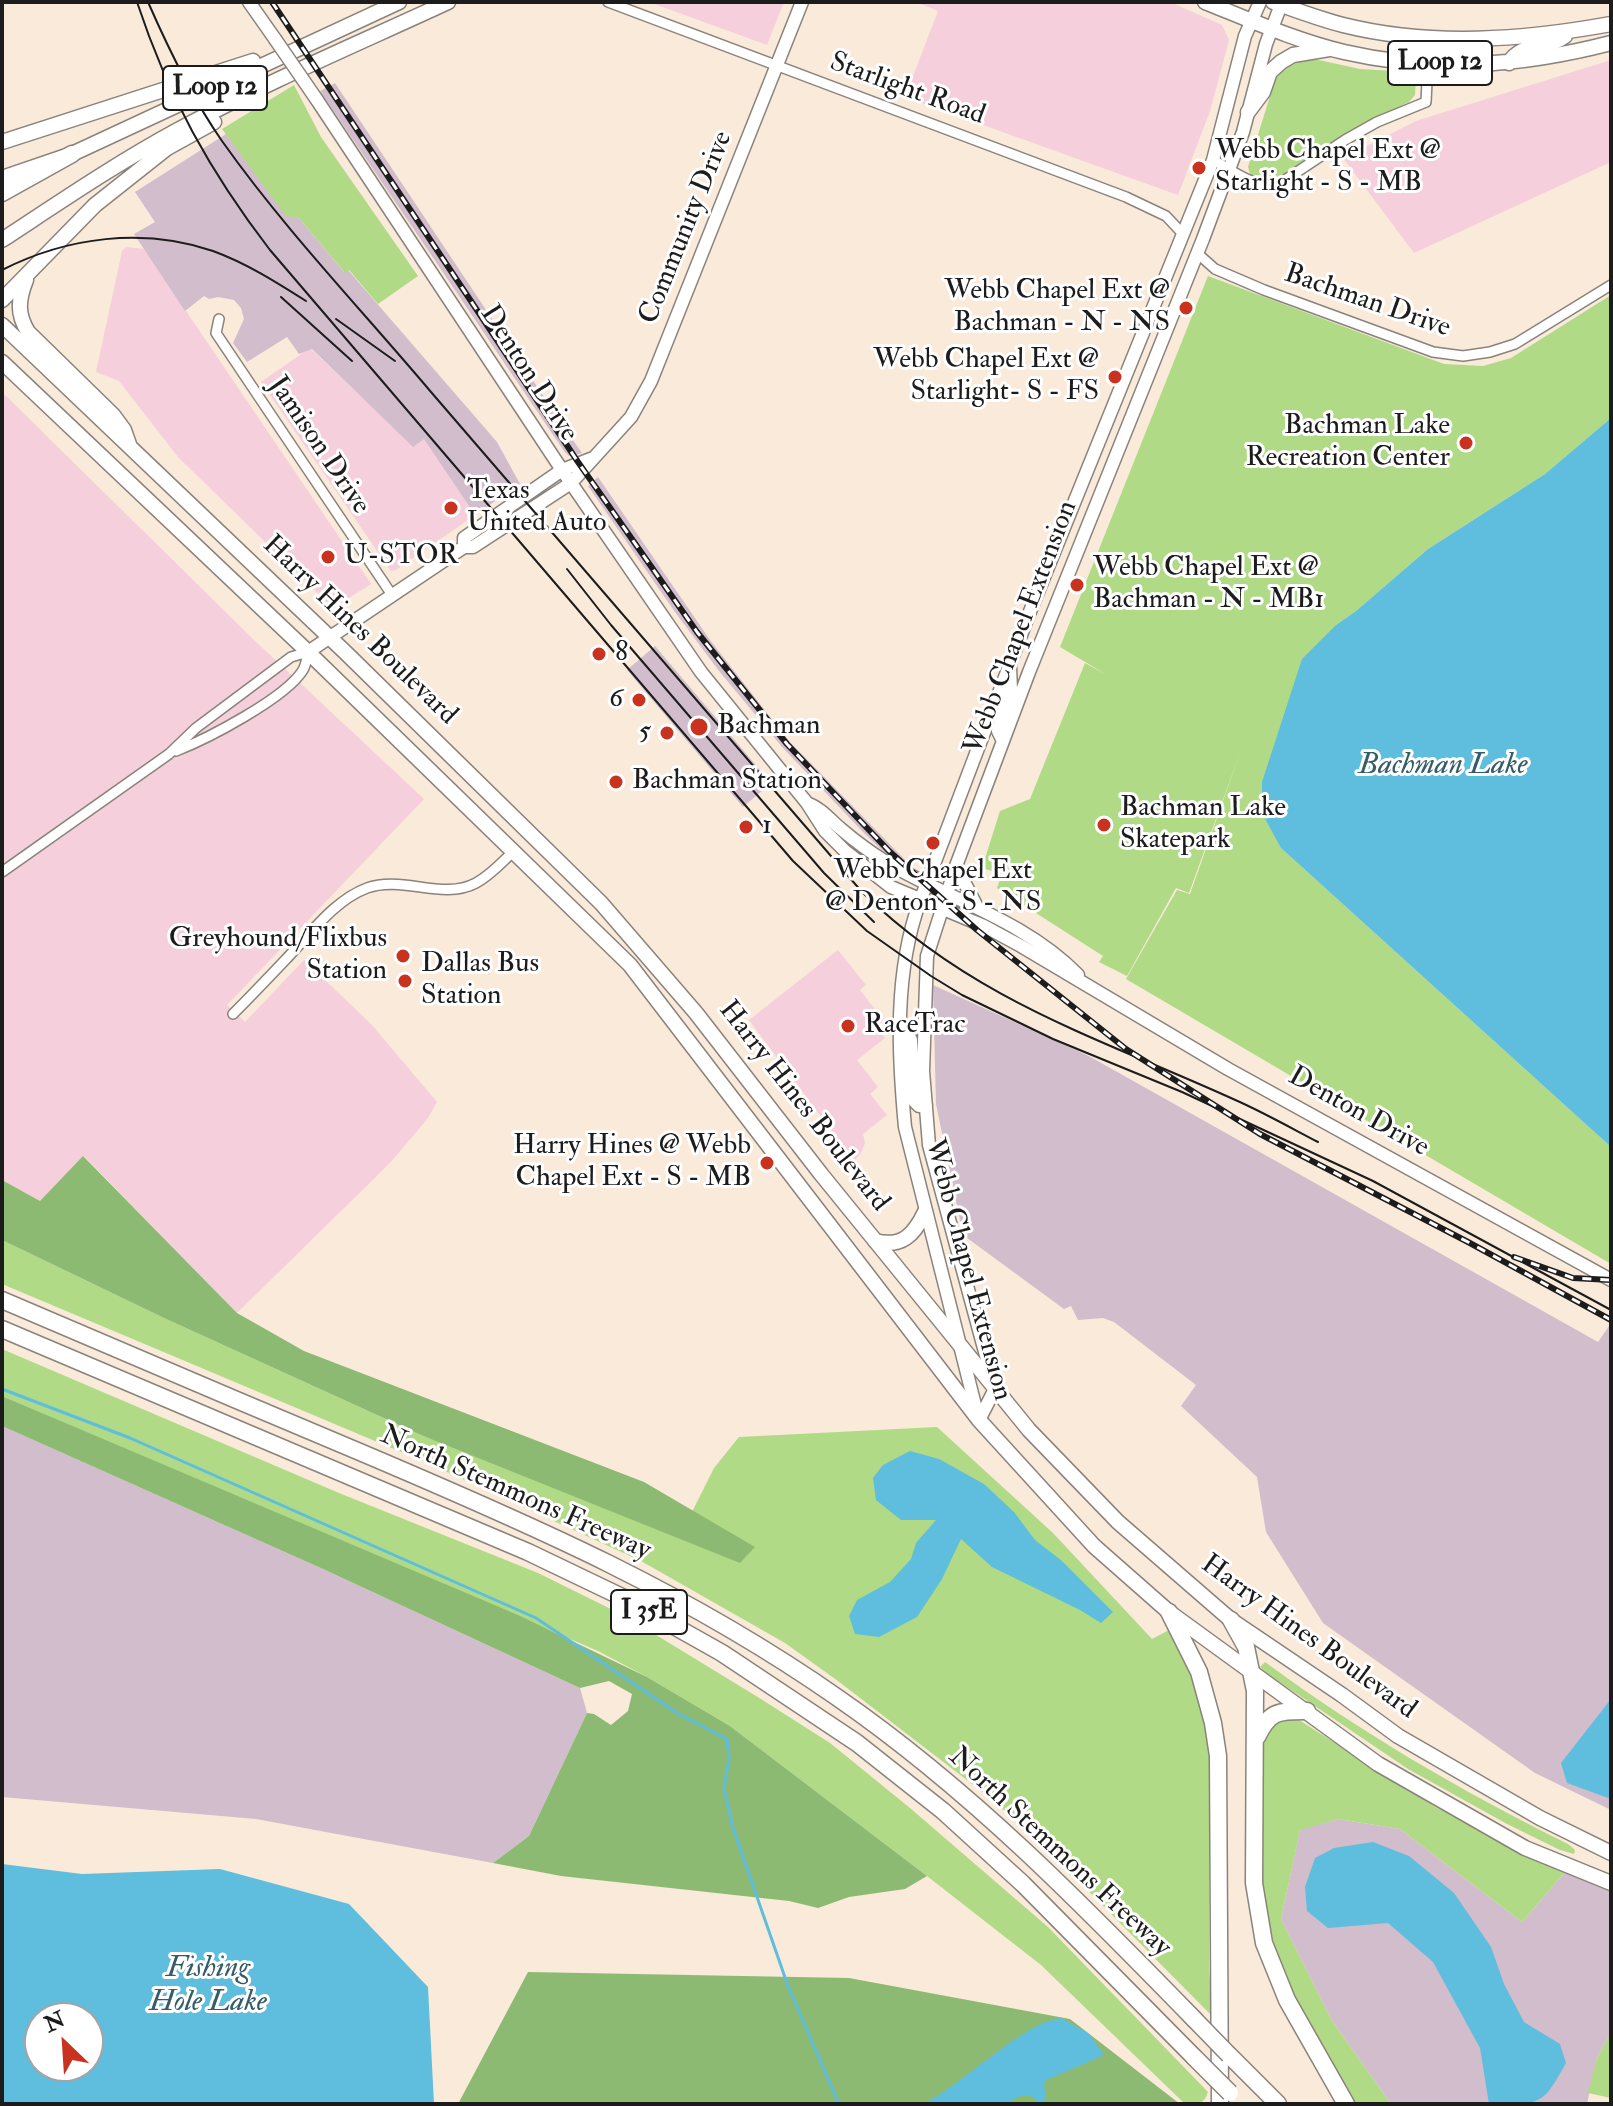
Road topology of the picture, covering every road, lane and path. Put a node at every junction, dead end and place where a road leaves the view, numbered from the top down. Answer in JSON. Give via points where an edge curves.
{"nodes":[{"id":1,"x":249,"y":2,"type":"edge"},
{"id":2,"x":399,"y":2,"type":"edge"},
{"id":3,"x":446,"y":2,"type":"edge"},
{"id":4,"x":608,"y":2,"type":"edge"},
{"id":5,"x":802,"y":2,"type":"edge"},
{"id":6,"x":1205,"y":2,"type":"edge"},
{"id":7,"x":1260,"y":2,"type":"edge"},
{"id":8,"x":1279,"y":3,"type":"edge"},
{"id":9,"x":1252,"y":20,"type":"junction"},
{"id":10,"x":357,"y":21,"type":"junction"},
{"id":11,"x":1611,"y":24,"type":"edge"},
{"id":12,"x":1272,"y":28,"type":"junction"},
{"id":13,"x":1571,"y":31,"type":"junction"},
{"id":14,"x":1611,"y":43,"type":"edge"},
{"id":15,"x":1333,"y":48,"type":"junction"},
{"id":16,"x":1428,"y":62,"type":"junction"},
{"id":17,"x":1509,"y":63,"type":"junction"},
{"id":18,"x":777,"y":66,"type":"junction"},
{"id":19,"x":262,"y":86,"type":"junction"},
{"id":20,"x":1248,"y":112,"type":"junction"},
{"id":21,"x":67,"y":120,"type":"junction"},
{"id":22,"x":2,"y":135,"type":"edge"},
{"id":23,"x":2,"y":142,"type":"edge"},
{"id":24,"x":2,"y":151,"type":"edge"},
{"id":25,"x":72,"y":154,"type":"junction"},
{"id":26,"x":1213,"y":160,"type":"junction"},
{"id":27,"x":1229,"y":169,"type":"junction"},
{"id":28,"x":2,"y":178,"type":"edge"},
{"id":29,"x":2,"y":193,"type":"edge"},
{"id":30,"x":1182,"y":233,"type":"junction"},
{"id":31,"x":2,"y":240,"type":"edge"},
{"id":32,"x":1197,"y":253,"type":"junction"},
{"id":33,"x":30,"y":272,"type":"junction"},
{"id":34,"x":2,"y":279,"type":"edge"},
{"id":35,"x":1611,"y":285,"type":"edge"},
{"id":36,"x":2,"y":300,"type":"edge"},
{"id":37,"x":219,"y":319,"type":"dead end"},
{"id":38,"x":2,"y":325,"type":"edge"},
{"id":39,"x":3,"y":364,"type":"edge"},
{"id":40,"x":1102,"y":432,"type":"junction"},
{"id":41,"x":114,"y":435,"type":"junction"},
{"id":42,"x":1121,"y":441,"type":"junction"},
{"id":43,"x":132,"y":451,"type":"junction"},
{"id":44,"x":97,"y":452,"type":"junction"},
{"id":45,"x":593,"y":458,"type":"junction"},
{"id":46,"x":562,"y":470,"type":"junction"},
{"id":47,"x":571,"y":483,"type":"junction"},
{"id":48,"x":464,"y":547,"type":"junction"},
{"id":49,"x":392,"y":595,"type":"junction"},
{"id":50,"x":1029,"y":614,"type":"junction"},
{"id":51,"x":1050,"y":622,"type":"junction"},
{"id":52,"x":328,"y":636,"type":"junction"},
{"id":53,"x":308,"y":652,"type":"junction"},
{"id":54,"x":1010,"y":664,"type":"junction"},
{"id":55,"x":1003,"y":741,"type":"junction"},
{"id":56,"x":169,"y":754,"type":"junction"},
{"id":57,"x":807,"y":803,"type":"junction"},
{"id":58,"x":535,"y":837,"type":"junction"},
{"id":59,"x":514,"y":851,"type":"junction"},
{"id":60,"x":956,"y":866,"type":"junction"},
{"id":61,"x":2,"y":872,"type":"edge"},
{"id":62,"x":927,"y":883,"type":"junction"},
{"id":63,"x":947,"y":892,"type":"junction"},
{"id":64,"x":920,"y":901,"type":"junction"},
{"id":65,"x":977,"y":907,"type":"junction"},
{"id":66,"x":940,"y":909,"type":"junction"},
{"id":67,"x":1086,"y":983,"type":"junction"},
{"id":68,"x":696,"y":1013,"type":"junction"},
{"id":69,"x":233,"y":1014,"type":"dead end"},
{"id":70,"x":902,"y":1024,"type":"junction"},
{"id":71,"x":678,"y":1026,"type":"junction"},
{"id":72,"x":926,"y":1105,"type":"junction"},
{"id":73,"x":821,"y":1174,"type":"junction"},
{"id":74,"x":800,"y":1189,"type":"junction"},
{"id":75,"x":925,"y":1212,"type":"junction"},
{"id":76,"x":875,"y":1241,"type":"junction"},
{"id":77,"x":1611,"y":1280,"type":"edge"},
{"id":78,"x":2,"y":1300,"type":"edge"},
{"id":79,"x":2,"y":1329,"type":"edge"},
{"id":80,"x":961,"y":1347,"type":"junction"},
{"id":81,"x":995,"y":1389,"type":"junction"},
{"id":82,"x":979,"y":1420,"type":"junction"},
{"id":83,"x":1169,"y":1612,"type":"junction"},
{"id":84,"x":1231,"y":1620,"type":"junction"},
{"id":85,"x":1253,"y":1673,"type":"junction"},
{"id":86,"x":1307,"y":1711,"type":"junction"},
{"id":87,"x":1256,"y":1738,"type":"junction"},
{"id":88,"x":1606,"y":1850,"type":"edge"},
{"id":89,"x":1588,"y":1874,"type":"junction"},
{"id":90,"x":1611,"y":1883,"type":"edge"},
{"id":91,"x":1230,"y":2100,"type":"edge"},
{"id":92,"x":1278,"y":2104,"type":"edge"},
{"id":93,"x":1346,"y":2104,"type":"edge"}],
"edges":[{"from":1,"to":46,"type":"main road","name":"Denton Drive","bridge":true},
{"from":2,"to":10,"type":"main road","number":"Loop 12"},
{"from":3,"to":19,"type":"main road","number":"Loop 12"},
{"from":4,"to":18,"type":"street","name":"Starlight Road"},
{"from":5,"to":18,"type":"main road","name":"Community Drive"},
{"from":6,"to":9,"type":"main road","number":"Loop 12"},
{"from":7,"to":9,"type":"main road","name":"Webb Chapel Extension"},
{"from":8,"to":12,"type":"main road","name":"Webb Chapel Extension"},
{"from":8,"to":13,"type":"main road","number":"Loop 12","via":[[1343,25],[1421,36],[1521,38]]},
{"from":9,"to":12,"type":"main road","number":"Loop 12"},
{"from":9,"to":26,"type":"main road","name":"Webb Chapel Extension"},
{"from":10,"to":21,"type":"main road","via":[[216,75]]},
{"from":10,"to":25,"type":"main road","number":"Loop 12"},
{"from":11,"to":13,"type":"main road","number":"Loop 12"},
{"from":12,"to":15,"type":"main road","number":"Loop 12"},
{"from":12,"to":20,"type":"main road","name":"Webb Chapel Extension"},
{"from":13,"to":17,"type":"main road","via":[[1556,42],[1522,49]]},
{"from":14,"to":17,"type":"main road","number":"Loop 12"},
{"from":15,"to":16,"type":"main road","number":"Loop 12"},
{"from":15,"to":20,"type":"main road","via":[[1281,62]]},
{"from":16,"to":17,"type":"main road","number":"Loop 12"},
{"from":16,"to":27,"type":"street","via":[[1426,102],[1377,122],[1276,186],[1264,186]]},
{"from":18,"to":30,"type":"street","name":"Starlight Road","via":[[1126,197],[1166,216]]},
{"from":18,"to":45,"type":"main road","name":"Community Drive","via":[[644,395],[617,435]]},
{"from":19,"to":31,"type":"main road","number":"Loop 12","via":[[136,154]]},
{"from":19,"to":33,"type":"main road","via":[[115,188]]},
{"from":20,"to":27,"type":"main road","name":"Webb Chapel Extension"},
{"from":21,"to":22,"type":"main road","via":[[41,121]]},
{"from":21,"to":23,"type":"main road"},
{"from":21,"to":24,"type":"main road"},
{"from":25,"to":28,"type":"main road","number":"Loop 12"},
{"from":25,"to":29,"type":"highway"},
{"from":26,"to":27,"type":"street"},
{"from":26,"to":30,"type":"main road","name":"Webb Chapel Extension"},
{"from":27,"to":32,"type":"main road","name":"Webb Chapel Extension"},
{"from":30,"to":32,"type":"main road"},
{"from":30,"to":40,"type":"main road","name":"Webb Chapel Extension"},
{"from":32,"to":35,"type":"street","name":"Bachman Drive","via":[[1215,269],[1264,290],[1422,348],[1463,356],[1515,344]]},
{"from":32,"to":42,"type":"main road","name":"Webb Chapel Extension"},
{"from":33,"to":34,"type":"main road"},
{"from":33,"to":36,"type":"main road"},
{"from":33,"to":43,"type":"main road","via":[[19,299],[21,321],[113,415]]},
{"from":37,"to":49,"type":"street","name":"Jamison Drive","via":[[216,333]]},
{"from":38,"to":41,"type":"main road","name":"Harry Hines Boulevard"},
{"from":39,"to":44,"type":"main road","name":"Harry Hines Boulevard"},
{"from":40,"to":42,"type":"main road"},
{"from":40,"to":50,"type":"main road","name":"Webb Chapel Extension"},
{"from":41,"to":43,"type":"main road","name":"Harry Hines Boulevard"},
{"from":41,"to":44,"type":"main road"},
{"from":42,"to":51,"type":"main road","name":"Webb Chapel Extension"},
{"from":43,"to":52,"type":"main road","name":"Harry Hines Boulevard"},
{"from":44,"to":53,"type":"main road","name":"Harry Hines Boulevard"},
{"from":45,"to":46,"type":"main road","name":"Community Drive"},
{"from":45,"to":47,"type":"main road","name":"Community Drive"},
{"from":46,"to":47,"type":"main road","name":"Denton Drive"},
{"from":46,"to":48,"type":"main road","name":"Community Drive","via":[[464,538]]},
{"from":47,"to":48,"type":"main road","name":"Community Drive","via":[[473,547]]},
{"from":47,"to":57,"type":"main road","name":"Denton Drive","via":[[701,672]]},
{"from":48,"to":49,"type":"main road","name":"Community Drive"},
{"from":49,"to":52,"type":"main road","name":"Community Drive"},
{"from":50,"to":51,"type":"main road"},
{"from":50,"to":54,"type":"main road","name":"Webb Chapel Extension"},
{"from":51,"to":55,"type":"main road","name":"Webb Chapel Extension"},
{"from":52,"to":53,"type":"main road","name":"Community Drive"},
{"from":52,"to":58,"type":"main road","name":"Harry Hines Boulevard"},
{"from":53,"to":56,"type":"street","name":"Community Drive","via":[[291,657]]},
{"from":53,"to":56,"type":"street","name":"Community Drive","via":[[304,669],[282,690],[204,740]]},
{"from":53,"to":59,"type":"main road","name":"Harry Hines Boulevard"},
{"from":54,"to":55,"type":"main road","via":[[1011,690],[998,731]]},
{"from":54,"to":62,"type":"main road","name":"Webb Chapel Extension"},
{"from":55,"to":60,"type":"main road","name":"Webb Chapel Extension"},
{"from":56,"to":61,"type":"street","name":"Community Drive"},
{"from":57,"to":62,"type":"main road","name":"Denton Drive","via":[[870,852]]},
{"from":57,"to":64,"type":"main road","name":"Denton Drive","via":[[845,851],[891,887]]},
{"from":58,"to":59,"type":"main road"},
{"from":58,"to":68,"type":"main road","name":"Harry Hines Boulevard","via":[[601,903]]},
{"from":59,"to":69,"type":"street","via":[[485,877],[462,888],[394,884],[353,895],[328,914]]},
{"from":59,"to":71,"type":"main road","name":"Harry Hines Boulevard","via":[[630,965]]},
{"from":60,"to":63,"type":"main road","name":"Webb Chapel Extension"},
{"from":60,"to":65,"type":"main road"},
{"from":62,"to":63,"type":"main road","name":"Denton Drive"},
{"from":62,"to":64,"type":"main road","name":"Webb Chapel Extension"},
{"from":63,"to":65,"type":"main road","name":"Denton Drive"},
{"from":63,"to":66,"type":"main road","name":"Webb Chapel Extension"},
{"from":64,"to":66,"type":"main road","name":"Denton Drive"},
{"from":64,"to":70,"type":"main road","name":"Webb Chapel Extension","via":[[901,976]]},
{"from":65,"to":67,"type":"main road","name":"Denton Drive","via":[[1063,959]]},
{"from":66,"to":67,"type":"main road","name":"Denton Drive","via":[[984,926]]},
{"from":66,"to":72,"type":"main road","name":"Webb Chapel Extension","via":[[926,967]]},
{"from":67,"to":77,"type":"main road","name":"Denton Drive","via":[[1228,1069]]},
{"from":68,"to":71,"type":"main road"},
{"from":68,"to":73,"type":"main road","name":"Harry Hines Boulevard"},
{"from":70,"to":72,"type":"main road","via":[[911,1040],[914,1101]]},
{"from":70,"to":75,"type":"main road","name":"Webb Chapel Extension","via":[[905,1127]]},
{"from":71,"to":74,"type":"main road","name":"Harry Hines Boulevard"},
{"from":72,"to":81,"type":"main road","name":"Webb Chapel Extension","via":[[929,1145]]},
{"from":73,"to":74,"type":"main road"},
{"from":73,"to":76,"type":"main road","name":"Harry Hines Boulevard"},
{"from":74,"to":82,"type":"main road","name":"Harry Hines Boulevard"},
{"from":75,"to":76,"type":"main road","via":[[909,1237],[887,1244]]},
{"from":75,"to":80,"type":"main road","name":"Webb Chapel Extension"},
{"from":76,"to":80,"type":"main road","name":"Harry Hines Boulevard"},
{"from":78,"to":92,"type":"highway","name":"North Stemmons Freeway","number":"I 35E","bridge":true,"via":[[554,1535],[747,1638],[883,1730],[967,1798],[1068,1891]]},
{"from":79,"to":91,"type":"highway","name":"North Stemmons Freeway","number":"I 35E","bridge":true,"via":[[528,1552],[722,1653],[857,1743],[943,1811],[1043,1903]]},
{"from":80,"to":81,"type":"main road","name":"Harry Hines Boulevard"},
{"from":80,"to":82,"type":"main road","name":"Webb Chapel Extension"},
{"from":81,"to":82,"type":"main road","name":"Webb Chapel Extension"},
{"from":81,"to":84,"type":"main road","name":"Harry Hines Boulevard","via":[[1118,1522]]},
{"from":82,"to":83,"type":"main road","name":"Harry Hines Boulevard","via":[[1094,1546]]},
{"from":83,"to":85,"type":"main road","name":"Harry Hines Boulevard"},
{"from":83,"to":91,"type":"highway","via":[[1199,1672],[1218,1756]]},
{"from":84,"to":85,"type":"highway"},
{"from":84,"to":88,"type":"main road","name":"Harry Hines Boulevard","via":[[1398,1736]]},
{"from":85,"to":86,"type":"main road","name":"Harry Hines Boulevard"},
{"from":85,"to":87,"type":"highway"},
{"from":86,"to":87,"type":"highway","via":[[1273,1714]]},
{"from":86,"to":89,"type":"main road","name":"Harry Hines Boulevard","via":[[1378,1764],[1525,1848]]},
{"from":87,"to":93,"type":"highway","via":[[1254,1883],[1264,1943],[1287,2000]]},
{"from":88,"to":89,"type":"main road"},
{"from":89,"to":90,"type":"main road","name":"Harry Hines Boulevard"}]}
